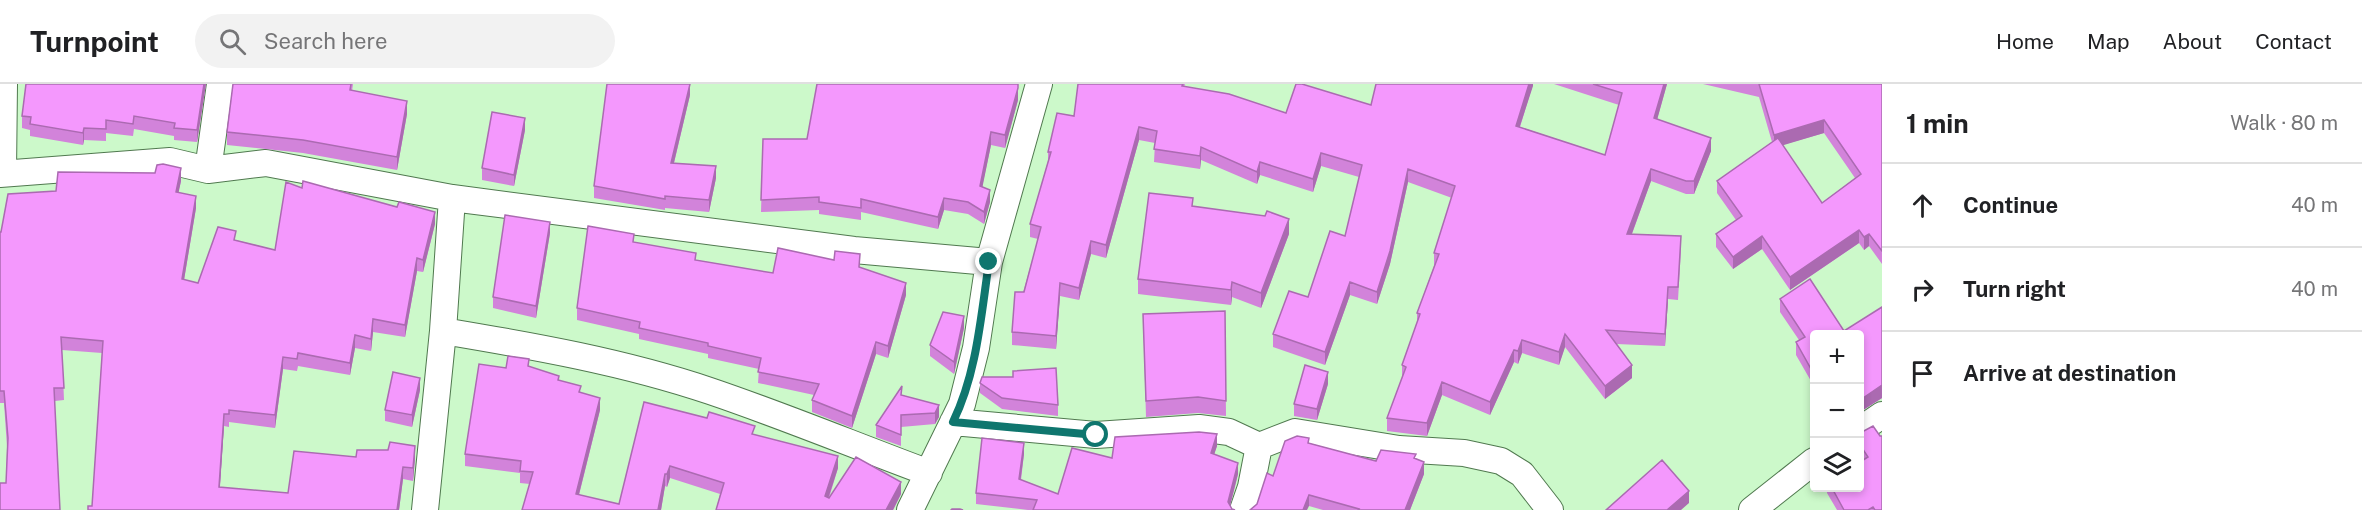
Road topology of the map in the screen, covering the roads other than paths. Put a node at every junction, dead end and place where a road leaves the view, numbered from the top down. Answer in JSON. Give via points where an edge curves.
{"nodes":[{"id":1,"x":4,"y":84,"type":"edge"},
{"id":2,"x":220,"y":84,"type":"edge"},
{"id":3,"x":1039,"y":84,"type":"edge"},
{"id":4,"x":208,"y":170,"type":"junction"},
{"id":5,"x":1,"y":173,"type":"edge"},
{"id":6,"x":452,"y":198,"type":"junction"},
{"id":7,"x":989,"y":262,"type":"junction"},
{"id":8,"x":443,"y":331,"type":"junction"},
{"id":9,"x":1882,"y":415,"type":"edge"},
{"id":10,"x":953,"y":422,"type":"junction"},
{"id":11,"x":1864,"y":427,"type":"edge"},
{"id":12,"x":1259,"y":446,"type":"junction"},
{"id":13,"x":1810,"y":465,"type":"edge"},
{"id":14,"x":929,"y":473,"type":"junction"},
{"id":15,"x":425,"y":510,"type":"edge"},
{"id":16,"x":910,"y":510,"type":"edge"},
{"id":17,"x":1243,"y":510,"type":"edge"},
{"id":18,"x":1550,"y":510,"type":"edge"},
{"id":19,"x":1752,"y":510,"type":"edge"}],
"edges":[{"from":1,"to":5,"type":"street"},
{"from":2,"to":4,"type":"street"},
{"from":3,"to":7,"type":"street"},
{"from":4,"to":5,"type":"street","via":[[170,161]]},
{"from":4,"to":6,"type":"street","via":[[266,163]]},
{"from":6,"to":7,"type":"street","via":[[854,250]]},
{"from":6,"to":8,"type":"street"},
{"from":7,"to":10,"type":"street","via":[[976,348],[962,404]]},
{"from":8,"to":14,"type":"street","via":[[605,362],[709,391]]},
{"from":8,"to":15,"type":"street"},
{"from":9,"to":11,"type":"street"},
{"from":10,"to":12,"type":"street","via":[[1096,435],[1199,428],[1229,432]]},
{"from":10,"to":14,"type":"street"},
{"from":12,"to":17,"type":"street"},
{"from":12,"to":18,"type":"street","via":[[1294,432],[1492,459],[1522,474]]},
{"from":13,"to":19,"type":"street"},
{"from":14,"to":16,"type":"street"}]}
